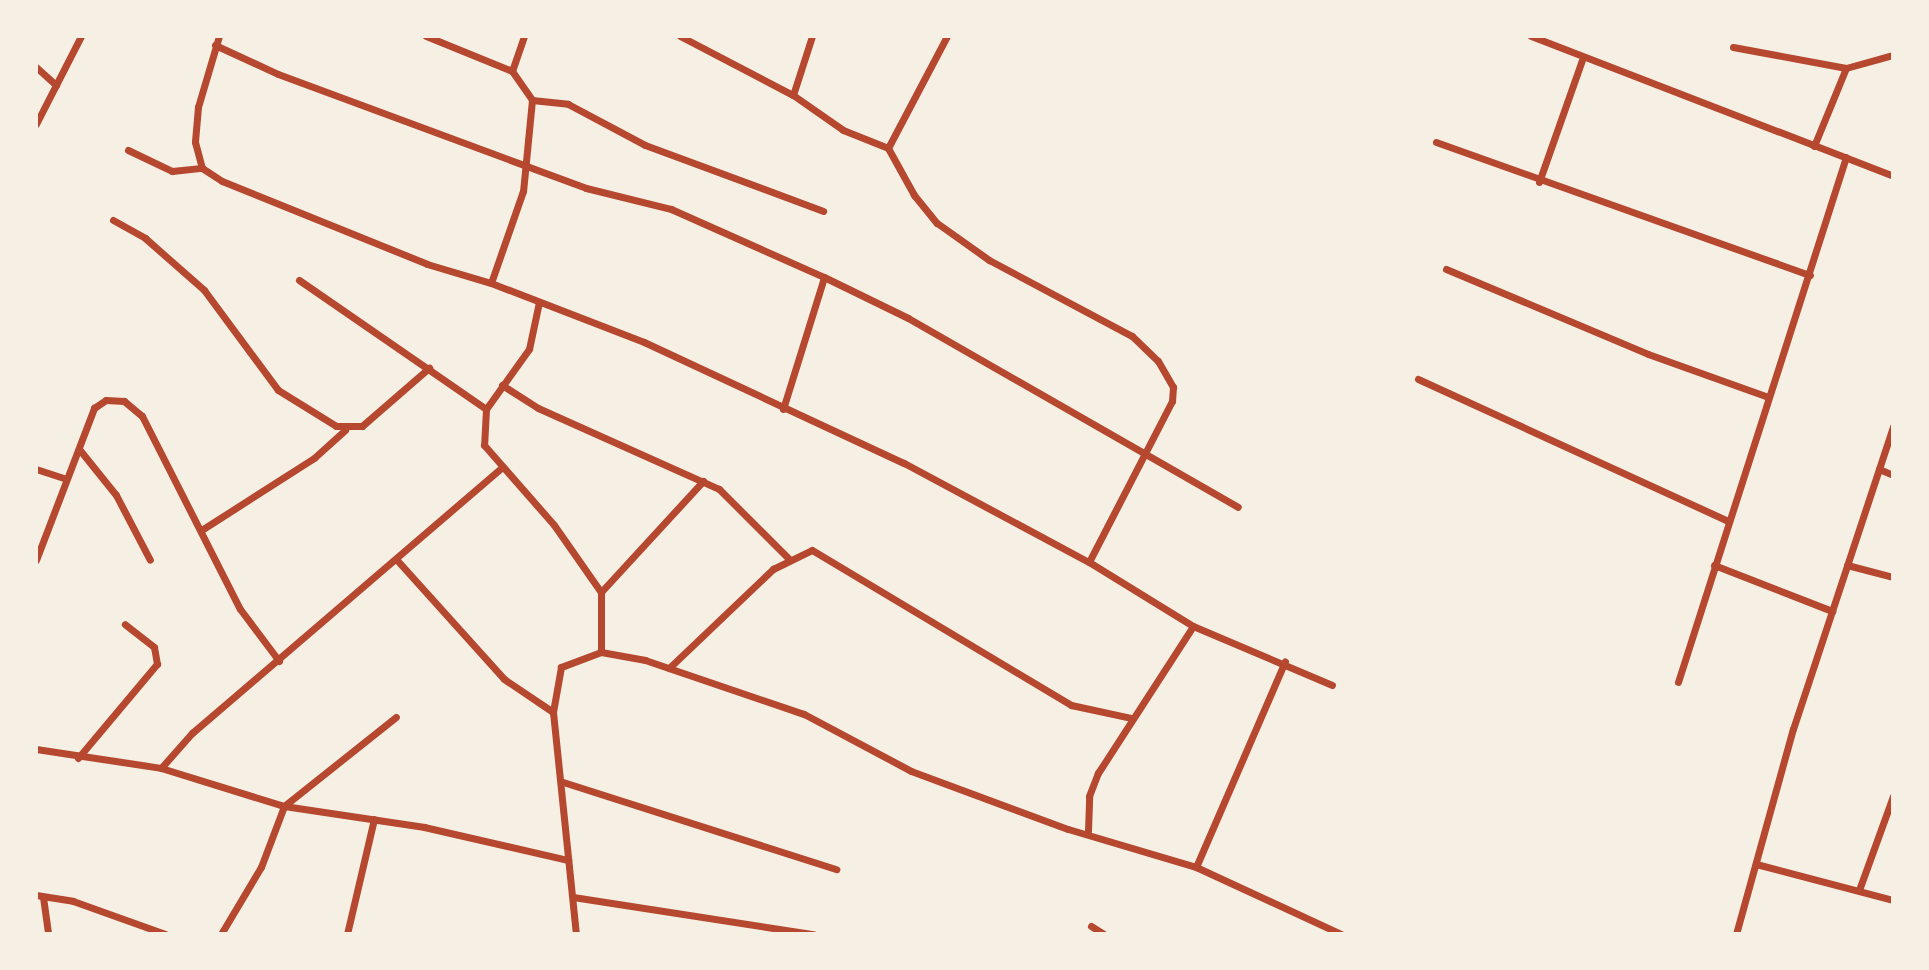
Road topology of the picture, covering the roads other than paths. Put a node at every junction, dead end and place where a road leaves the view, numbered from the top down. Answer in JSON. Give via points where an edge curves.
{"nodes":[{"id":1,"x":81,"y":36,"type":"edge"},
{"id":2,"x":219,"y":36,"type":"edge"},
{"id":3,"x":426,"y":36,"type":"edge"},
{"id":4,"x":524,"y":36,"type":"edge"},
{"id":5,"x":680,"y":36,"type":"edge"},
{"id":6,"x":812,"y":36,"type":"edge"},
{"id":7,"x":947,"y":36,"type":"edge"},
{"id":8,"x":1531,"y":36,"type":"edge"},
{"id":9,"x":215,"y":45,"type":"junction"},
{"id":10,"x":1733,"y":47,"type":"dead end"},
{"id":11,"x":1893,"y":55,"type":"edge"},
{"id":12,"x":1582,"y":60,"type":"junction"},
{"id":13,"x":36,"y":67,"type":"edge"},
{"id":14,"x":1846,"y":68,"type":"junction"},
{"id":15,"x":512,"y":71,"type":"junction"},
{"id":16,"x":56,"y":85,"type":"junction"},
{"id":17,"x":793,"y":95,"type":"junction"},
{"id":18,"x":532,"y":100,"type":"junction"},
{"id":19,"x":36,"y":124,"type":"edge"},
{"id":20,"x":1436,"y":142,"type":"dead end"},
{"id":21,"x":1814,"y":146,"type":"junction"},
{"id":22,"x":888,"y":148,"type":"junction"},
{"id":23,"x":128,"y":150,"type":"dead end"},
{"id":24,"x":1846,"y":157,"type":"junction"},
{"id":25,"x":522,"y":161,"type":"junction"},
{"id":26,"x":202,"y":168,"type":"junction"},
{"id":27,"x":1893,"y":176,"type":"edge"},
{"id":28,"x":1539,"y":182,"type":"junction"},
{"id":29,"x":823,"y":211,"type":"dead end"},
{"id":30,"x":113,"y":220,"type":"dead end"},
{"id":31,"x":1446,"y":269,"type":"dead end"},
{"id":32,"x":1810,"y":275,"type":"junction"},
{"id":33,"x":824,"y":277,"type":"junction"},
{"id":34,"x":299,"y":280,"type":"dead end"},
{"id":35,"x":491,"y":283,"type":"junction"},
{"id":36,"x":539,"y":302,"type":"junction"},
{"id":37,"x":429,"y":368,"type":"junction"},
{"id":38,"x":1418,"y":379,"type":"dead end"},
{"id":39,"x":502,"y":385,"type":"junction"},
{"id":40,"x":1768,"y":397,"type":"junction"},
{"id":41,"x":486,"y":409,"type":"junction"},
{"id":42,"x":783,"y":409,"type":"junction"},
{"id":43,"x":1893,"y":426,"type":"edge"},
{"id":44,"x":349,"y":430,"type":"junction"},
{"id":45,"x":79,"y":449,"type":"junction"},
{"id":46,"x":1144,"y":451,"type":"junction"},
{"id":47,"x":501,"y":468,"type":"junction"},
{"id":48,"x":36,"y":469,"type":"edge"},
{"id":49,"x":1879,"y":469,"type":"junction"},
{"id":50,"x":1893,"y":475,"type":"edge"},
{"id":51,"x":64,"y":478,"type":"junction"},
{"id":52,"x":703,"y":481,"type":"junction"},
{"id":53,"x":1238,"y":507,"type":"dead end"},
{"id":54,"x":1728,"y":521,"type":"junction"},
{"id":55,"x":203,"y":529,"type":"junction"},
{"id":56,"x":788,"y":558,"type":"junction"},
{"id":57,"x":396,"y":559,"type":"junction"},
{"id":58,"x":36,"y":560,"type":"edge"},
{"id":59,"x":150,"y":560,"type":"dead end"},
{"id":60,"x":1089,"y":562,"type":"junction"},
{"id":61,"x":1714,"y":565,"type":"junction"},
{"id":62,"x":1847,"y":565,"type":"junction"},
{"id":63,"x":1893,"y":577,"type":"edge"},
{"id":64,"x":601,"y":592,"type":"junction"},
{"id":65,"x":1832,"y":611,"type":"junction"},
{"id":66,"x":125,"y":624,"type":"dead end"},
{"id":67,"x":1193,"y":626,"type":"junction"},
{"id":68,"x":601,"y":652,"type":"junction"},
{"id":69,"x":279,"y":661,"type":"junction"},
{"id":70,"x":1285,"y":661,"type":"junction"},
{"id":71,"x":669,"y":668,"type":"junction"},
{"id":72,"x":1678,"y":682,"type":"dead end"},
{"id":73,"x":1332,"y":685,"type":"dead end"},
{"id":74,"x":553,"y":712,"type":"junction"},
{"id":75,"x":396,"y":717,"type":"dead end"},
{"id":76,"x":1131,"y":718,"type":"junction"},
{"id":77,"x":36,"y":749,"type":"edge"},
{"id":78,"x":78,"y":758,"type":"junction"},
{"id":79,"x":161,"y":768,"type":"junction"},
{"id":80,"x":563,"y":782,"type":"junction"},
{"id":81,"x":1893,"y":796,"type":"edge"},
{"id":82,"x":284,"y":806,"type":"junction"},
{"id":83,"x":374,"y":819,"type":"junction"},
{"id":84,"x":1088,"y":831,"type":"junction"},
{"id":85,"x":568,"y":860,"type":"junction"},
{"id":86,"x":1756,"y":864,"type":"junction"},
{"id":87,"x":1196,"y":867,"type":"junction"},
{"id":88,"x":836,"y":869,"type":"dead end"},
{"id":89,"x":1859,"y":890,"type":"junction"},
{"id":90,"x":40,"y":896,"type":"edge"},
{"id":91,"x":573,"y":897,"type":"junction"},
{"id":92,"x":1893,"y":900,"type":"edge"},
{"id":93,"x":1091,"y":926,"type":"dead end"},
{"id":94,"x":48,"y":934,"type":"edge"},
{"id":95,"x":165,"y":934,"type":"edge"},
{"id":96,"x":221,"y":934,"type":"edge"},
{"id":97,"x":347,"y":934,"type":"edge"},
{"id":98,"x":576,"y":934,"type":"edge"},
{"id":99,"x":813,"y":934,"type":"edge"},
{"id":100,"x":1104,"y":934,"type":"edge"},
{"id":101,"x":1341,"y":934,"type":"edge"},
{"id":102,"x":1736,"y":934,"type":"edge"}],
"edges":[{"from":1,"to":16,"type":"street"},
{"from":2,"to":9,"type":"street"},
{"from":3,"to":15,"type":"street"},
{"from":4,"to":15,"type":"street"},
{"from":5,"to":17,"type":"street"},
{"from":6,"to":17,"type":"street"},
{"from":7,"to":22,"type":"street"},
{"from":8,"to":12,"type":"street"},
{"from":9,"to":25,"type":"street","via":[[278,74]]},
{"from":9,"to":26,"type":"street","via":[[195,129]]},
{"from":10,"to":14,"type":"street"},
{"from":11,"to":14,"type":"street"},
{"from":12,"to":21,"type":"street"},
{"from":12,"to":28,"type":"street"},
{"from":13,"to":16,"type":"street"},
{"from":14,"to":21,"type":"street"},
{"from":15,"to":18,"type":"street"},
{"from":16,"to":19,"type":"street"},
{"from":17,"to":22,"type":"street","via":[[843,130]]},
{"from":18,"to":25,"type":"street"},
{"from":18,"to":29,"type":"street","via":[[564,102],[645,145]]},
{"from":20,"to":28,"type":"street"},
{"from":21,"to":24,"type":"street"},
{"from":22,"to":46,"type":"street","via":[[937,223],[989,260],[1118,327],[1158,361],[1173,387],[1172,401]]},
{"from":23,"to":26,"type":"street","via":[[172,171]]},
{"from":24,"to":27,"type":"street"},
{"from":24,"to":32,"type":"street"},
{"from":25,"to":33,"type":"street","via":[[586,188],[671,209]]},
{"from":25,"to":35,"type":"street","via":[[523,191]]},
{"from":26,"to":35,"type":"street","via":[[276,206],[441,270]]},
{"from":28,"to":32,"type":"street"},
{"from":30,"to":44,"type":"street","via":[[145,238],[204,290],[285,397]]},
{"from":31,"to":40,"type":"street","via":[[1648,354]]},
{"from":32,"to":40,"type":"street"},
{"from":33,"to":42,"type":"street"},
{"from":33,"to":46,"type":"street","via":[[908,318]]},
{"from":34,"to":37,"type":"street"},
{"from":35,"to":36,"type":"street"},
{"from":36,"to":39,"type":"street","via":[[529,349]]},
{"from":36,"to":42,"type":"street","via":[[630,336]]},
{"from":37,"to":41,"type":"street"},
{"from":37,"to":44,"type":"street"},
{"from":38,"to":54,"type":"street"},
{"from":39,"to":41,"type":"street"},
{"from":39,"to":52,"type":"street","via":[[538,408]]},
{"from":40,"to":54,"type":"street"},
{"from":41,"to":47,"type":"street","via":[[484,445]]},
{"from":42,"to":60,"type":"street","via":[[904,463]]},
{"from":43,"to":49,"type":"street"},
{"from":44,"to":55,"type":"street"},
{"from":45,"to":51,"type":"street"},
{"from":45,"to":55,"type":"street","via":[[99,403],[115,399],[132,406]]},
{"from":45,"to":59,"type":"street","via":[[116,495]]},
{"from":46,"to":53,"type":"street"},
{"from":46,"to":60,"type":"street"},
{"from":47,"to":57,"type":"street"},
{"from":47,"to":64,"type":"street","via":[[554,525]]},
{"from":48,"to":51,"type":"street"},
{"from":49,"to":50,"type":"street"},
{"from":49,"to":62,"type":"street"},
{"from":51,"to":58,"type":"street"},
{"from":52,"to":56,"type":"street","via":[[743,507]]},
{"from":52,"to":64,"type":"street"},
{"from":54,"to":61,"type":"street"},
{"from":55,"to":69,"type":"street","via":[[240,609]]},
{"from":56,"to":71,"type":"street"},
{"from":56,"to":76,"type":"street","via":[[820,552],[1071,705]]},
{"from":57,"to":69,"type":"street"},
{"from":57,"to":74,"type":"street","via":[[504,679]]},
{"from":60,"to":67,"type":"street"},
{"from":61,"to":65,"type":"street"},
{"from":61,"to":72,"type":"street"},
{"from":62,"to":63,"type":"street"},
{"from":62,"to":65,"type":"street"},
{"from":64,"to":68,"type":"street"},
{"from":65,"to":86,"type":"street"},
{"from":66,"to":78,"type":"street","via":[[154,647],[157,664]]},
{"from":67,"to":70,"type":"street"},
{"from":67,"to":76,"type":"street"},
{"from":68,"to":71,"type":"street"},
{"from":68,"to":74,"type":"street","via":[[561,667]]},
{"from":69,"to":79,"type":"street","via":[[192,733]]},
{"from":70,"to":73,"type":"street"},
{"from":70,"to":87,"type":"street"},
{"from":71,"to":84,"type":"street","via":[[804,714],[911,771],[1068,829]]},
{"from":74,"to":80,"type":"street"},
{"from":75,"to":82,"type":"street"},
{"from":76,"to":84,"type":"street","via":[[1092,785]]},
{"from":77,"to":78,"type":"street"},
{"from":78,"to":79,"type":"street"},
{"from":79,"to":82,"type":"street"},
{"from":80,"to":85,"type":"street"},
{"from":80,"to":88,"type":"street"},
{"from":81,"to":89,"type":"street"},
{"from":82,"to":83,"type":"street"},
{"from":82,"to":96,"type":"street","via":[[261,867]]},
{"from":83,"to":85,"type":"street"},
{"from":83,"to":97,"type":"street"},
{"from":84,"to":87,"type":"street"},
{"from":85,"to":91,"type":"street"},
{"from":86,"to":89,"type":"street"},
{"from":86,"to":102,"type":"street"},
{"from":87,"to":101,"type":"street"},
{"from":89,"to":92,"type":"street"},
{"from":90,"to":94,"type":"street"},
{"from":90,"to":95,"type":"street","via":[[73,901]]},
{"from":91,"to":98,"type":"street"},
{"from":91,"to":99,"type":"street"},
{"from":93,"to":100,"type":"street"}]}
